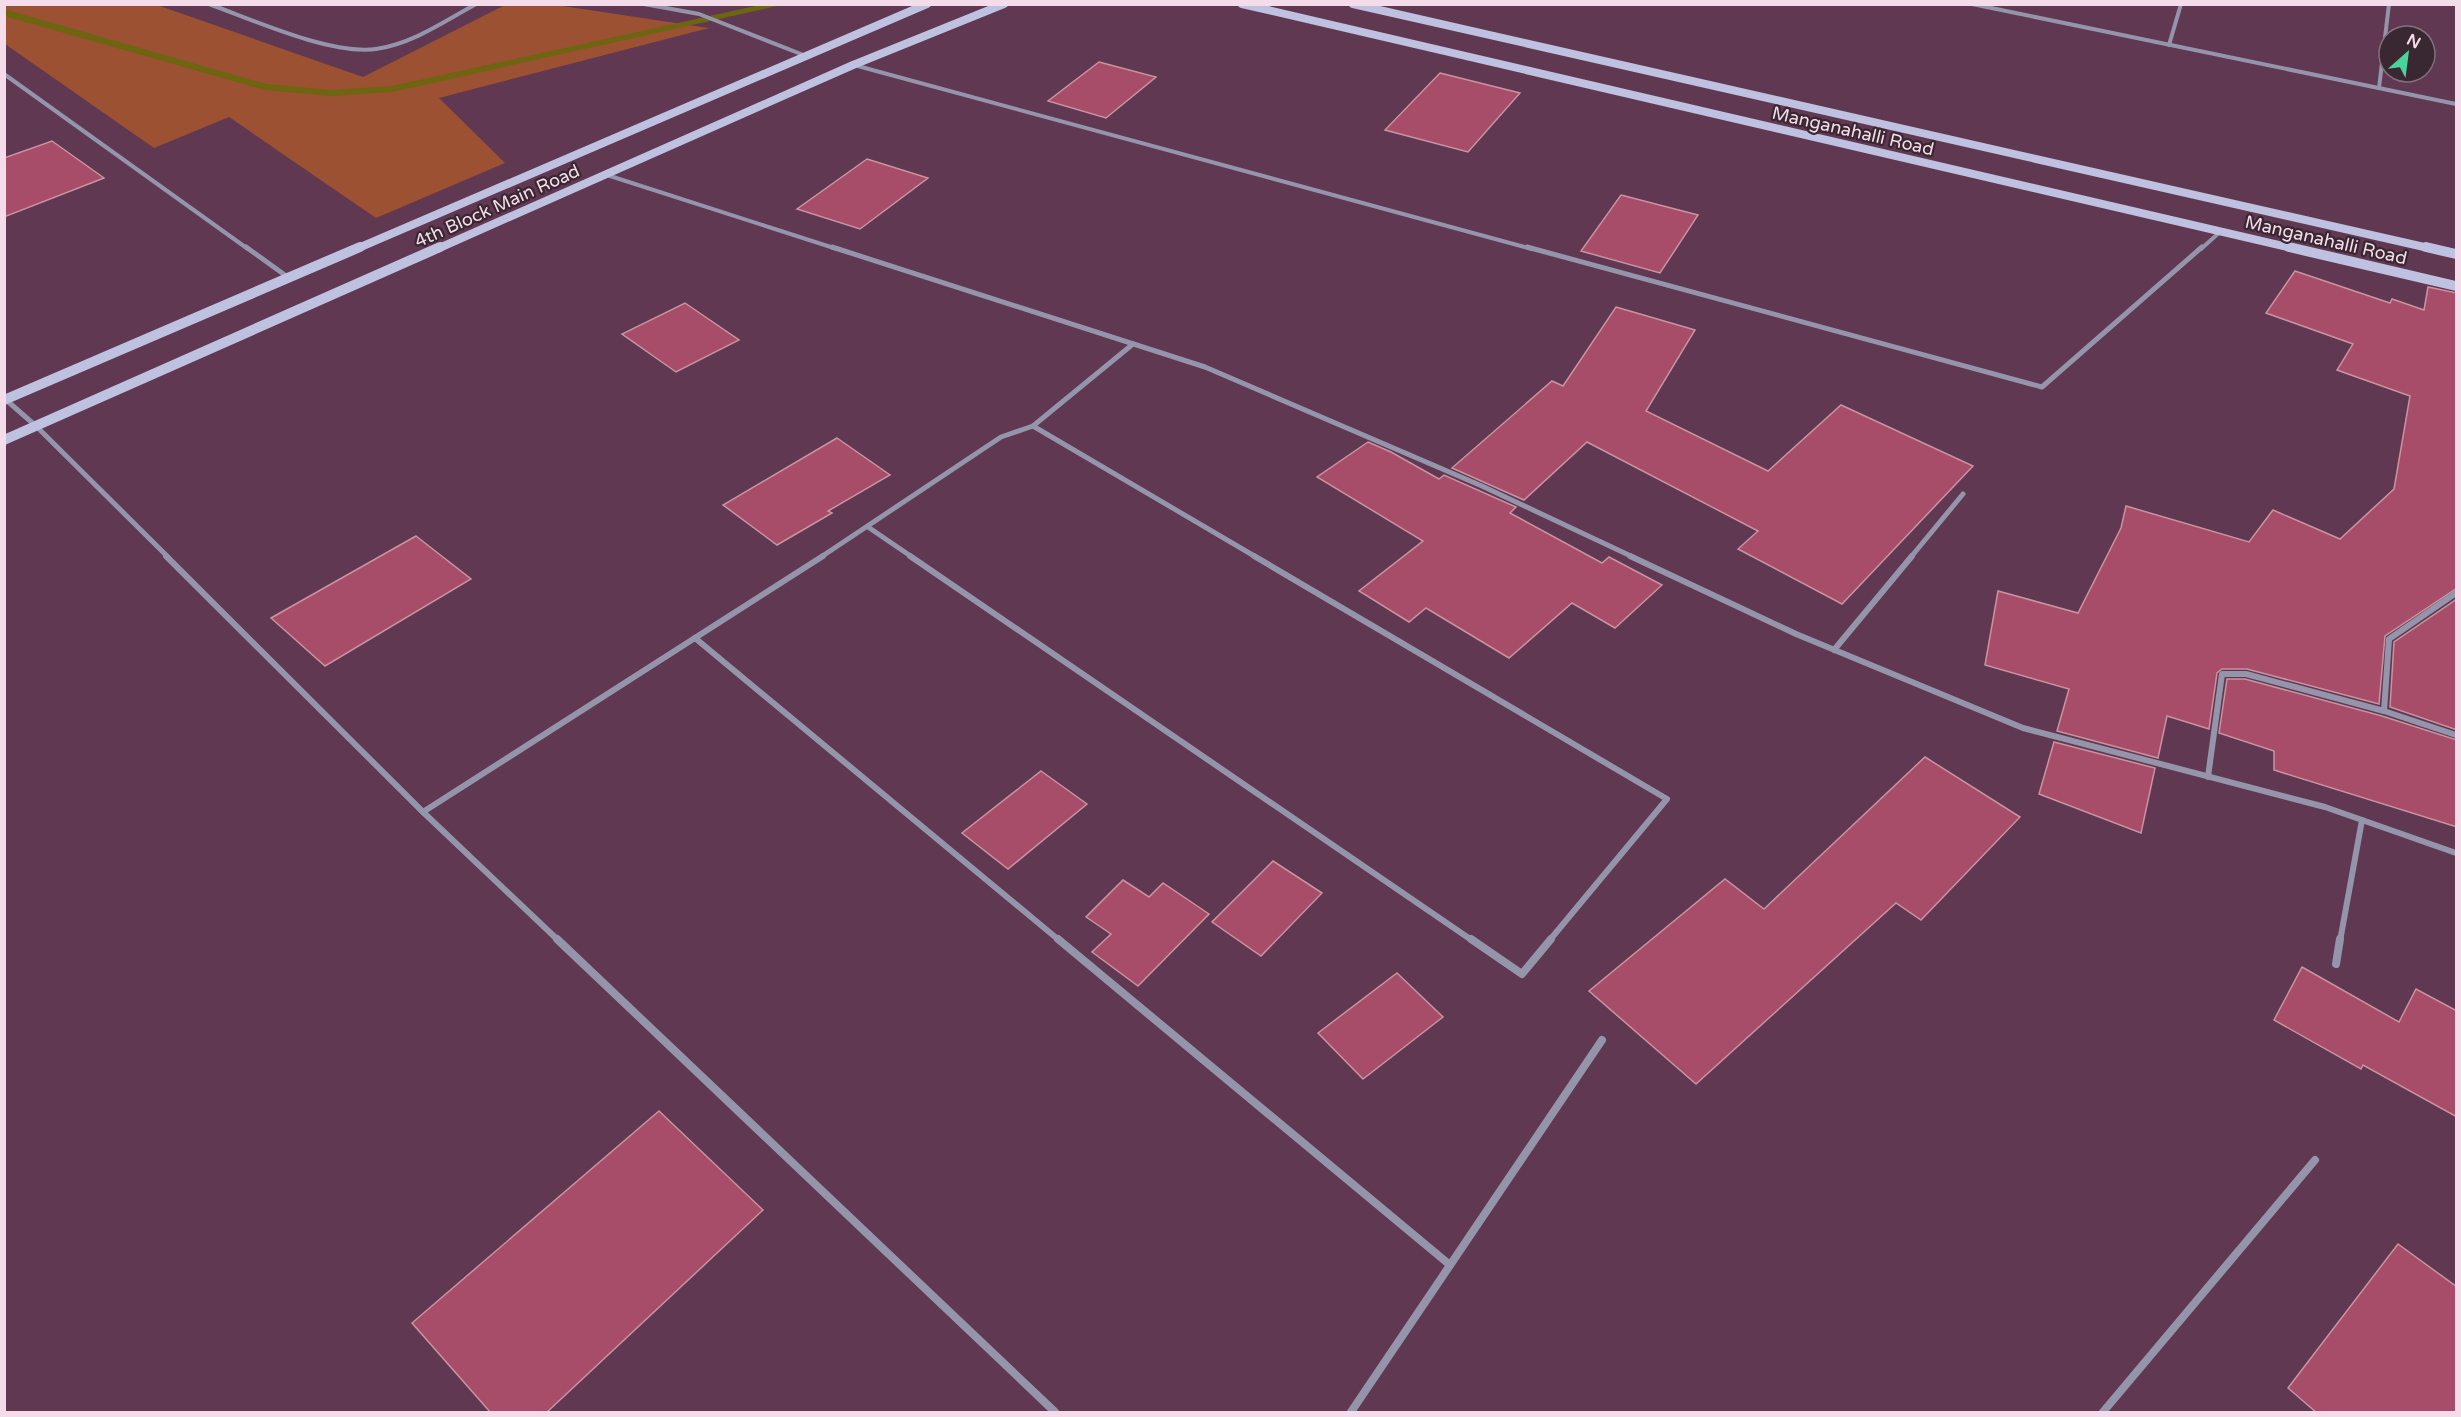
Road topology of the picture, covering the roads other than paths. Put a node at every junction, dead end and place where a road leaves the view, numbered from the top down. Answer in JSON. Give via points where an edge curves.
{"nodes":[{"id":1,"x":209,"y":4,"type":"edge"},
{"id":2,"x":476,"y":4,"type":"edge"},
{"id":3,"x":644,"y":4,"type":"edge"},
{"id":4,"x":927,"y":4,"type":"edge"},
{"id":5,"x":1004,"y":4,"type":"edge"},
{"id":6,"x":1242,"y":4,"type":"edge"},
{"id":7,"x":1353,"y":4,"type":"edge"},
{"id":8,"x":1972,"y":4,"type":"edge"},
{"id":9,"x":2181,"y":4,"type":"edge"},
{"id":10,"x":2389,"y":4,"type":"edge"},
{"id":11,"x":2169,"y":45,"type":"junction"},
{"id":12,"x":807,"y":56,"type":"junction"},
{"id":13,"x":853,"y":65,"type":"junction"},
{"id":14,"x":4,"y":74,"type":"edge"},
{"id":15,"x":2379,"y":88,"type":"junction"},
{"id":16,"x":2457,"y":104,"type":"edge"},
{"id":17,"x":607,"y":175,"type":"junction"},
{"id":18,"x":2221,"y":231,"type":"junction"},
{"id":19,"x":2457,"y":254,"type":"edge"},
{"id":20,"x":289,"y":278,"type":"junction"},
{"id":21,"x":2457,"y":286,"type":"edge"},
{"id":22,"x":1133,"y":344,"type":"junction"},
{"id":23,"x":5,"y":399,"type":"edge"},
{"id":24,"x":36,"y":426,"type":"junction"},
{"id":25,"x":1033,"y":426,"type":"junction"},
{"id":26,"x":4,"y":440,"type":"edge"},
{"id":27,"x":1963,"y":494,"type":"dead end"},
{"id":28,"x":868,"y":527,"type":"junction"},
{"id":29,"x":2457,"y":593,"type":"edge"},
{"id":30,"x":694,"y":638,"type":"junction"},
{"id":31,"x":1834,"y":650,"type":"junction"},
{"id":32,"x":2384,"y":711,"type":"junction"},
{"id":33,"x":2457,"y":735,"type":"edge"},
{"id":34,"x":2208,"y":777,"type":"junction"},
{"id":35,"x":423,"y":812,"type":"junction"},
{"id":36,"x":2362,"y":820,"type":"junction"},
{"id":37,"x":2457,"y":853,"type":"edge"},
{"id":38,"x":2336,"y":964,"type":"dead end"},
{"id":39,"x":1602,"y":1040,"type":"dead end"},
{"id":40,"x":2314,"y":1160,"type":"dead end"},
{"id":41,"x":1450,"y":1265,"type":"junction"},
{"id":42,"x":1055,"y":1413,"type":"edge"},
{"id":43,"x":1351,"y":1413,"type":"edge"},
{"id":44,"x":2103,"y":1413,"type":"edge"}],
"edges":[{"from":1,"to":2,"type":"street","via":[[306,37],[363,51],[408,39]]},
{"from":3,"to":12,"type":"street","via":[[699,14]]},
{"from":4,"to":12,"type":"street","name":"4th Block Main Road"},
{"from":5,"to":13,"type":"street","name":"4th Block Main Road"},
{"from":6,"to":18,"type":"street","name":"Manganahalli Road"},
{"from":7,"to":19,"type":"street","name":"Manganahalli Road"},
{"from":8,"to":11,"type":"street"},
{"from":9,"to":11,"type":"street"},
{"from":10,"to":15,"type":"street"},
{"from":11,"to":15,"type":"street"},
{"from":12,"to":20,"type":"street","name":"4th Block Main Road"},
{"from":13,"to":17,"type":"street","name":"4th Block Main Road"},
{"from":13,"to":18,"type":"street","via":[[2042,387]]},
{"from":14,"to":20,"type":"street"},
{"from":15,"to":16,"type":"street"},
{"from":17,"to":22,"type":"street"},
{"from":17,"to":24,"type":"street","name":"4th Block Main Road"},
{"from":18,"to":21,"type":"street","name":"Manganahalli Road"},
{"from":20,"to":23,"type":"street","name":"4th Block Main Road"},
{"from":22,"to":25,"type":"street"},
{"from":22,"to":31,"type":"street","via":[[1205,367],[1471,482]]},
{"from":23,"to":24,"type":"street"},
{"from":24,"to":26,"type":"street","name":"4th Block Main Road"},
{"from":24,"to":35,"type":"street"},
{"from":25,"to":28,"type":"street","via":[[1001,437]]},
{"from":25,"to":28,"type":"street","via":[[1667,799],[1522,974]]},
{"from":27,"to":31,"type":"street"},
{"from":28,"to":30,"type":"street"},
{"from":29,"to":32,"type":"street","via":[[2389,639]]},
{"from":30,"to":35,"type":"street"},
{"from":30,"to":41,"type":"street"},
{"from":31,"to":34,"type":"street","via":[[2023,729]]},
{"from":32,"to":33,"type":"street"},
{"from":32,"to":34,"type":"street","via":[[2246,674],[2222,674]]},
{"from":34,"to":36,"type":"street"},
{"from":35,"to":42,"type":"street"},
{"from":36,"to":37,"type":"street"},
{"from":36,"to":38,"type":"street"},
{"from":39,"to":41,"type":"street"},
{"from":40,"to":44,"type":"street"},
{"from":41,"to":43,"type":"street"}]}
